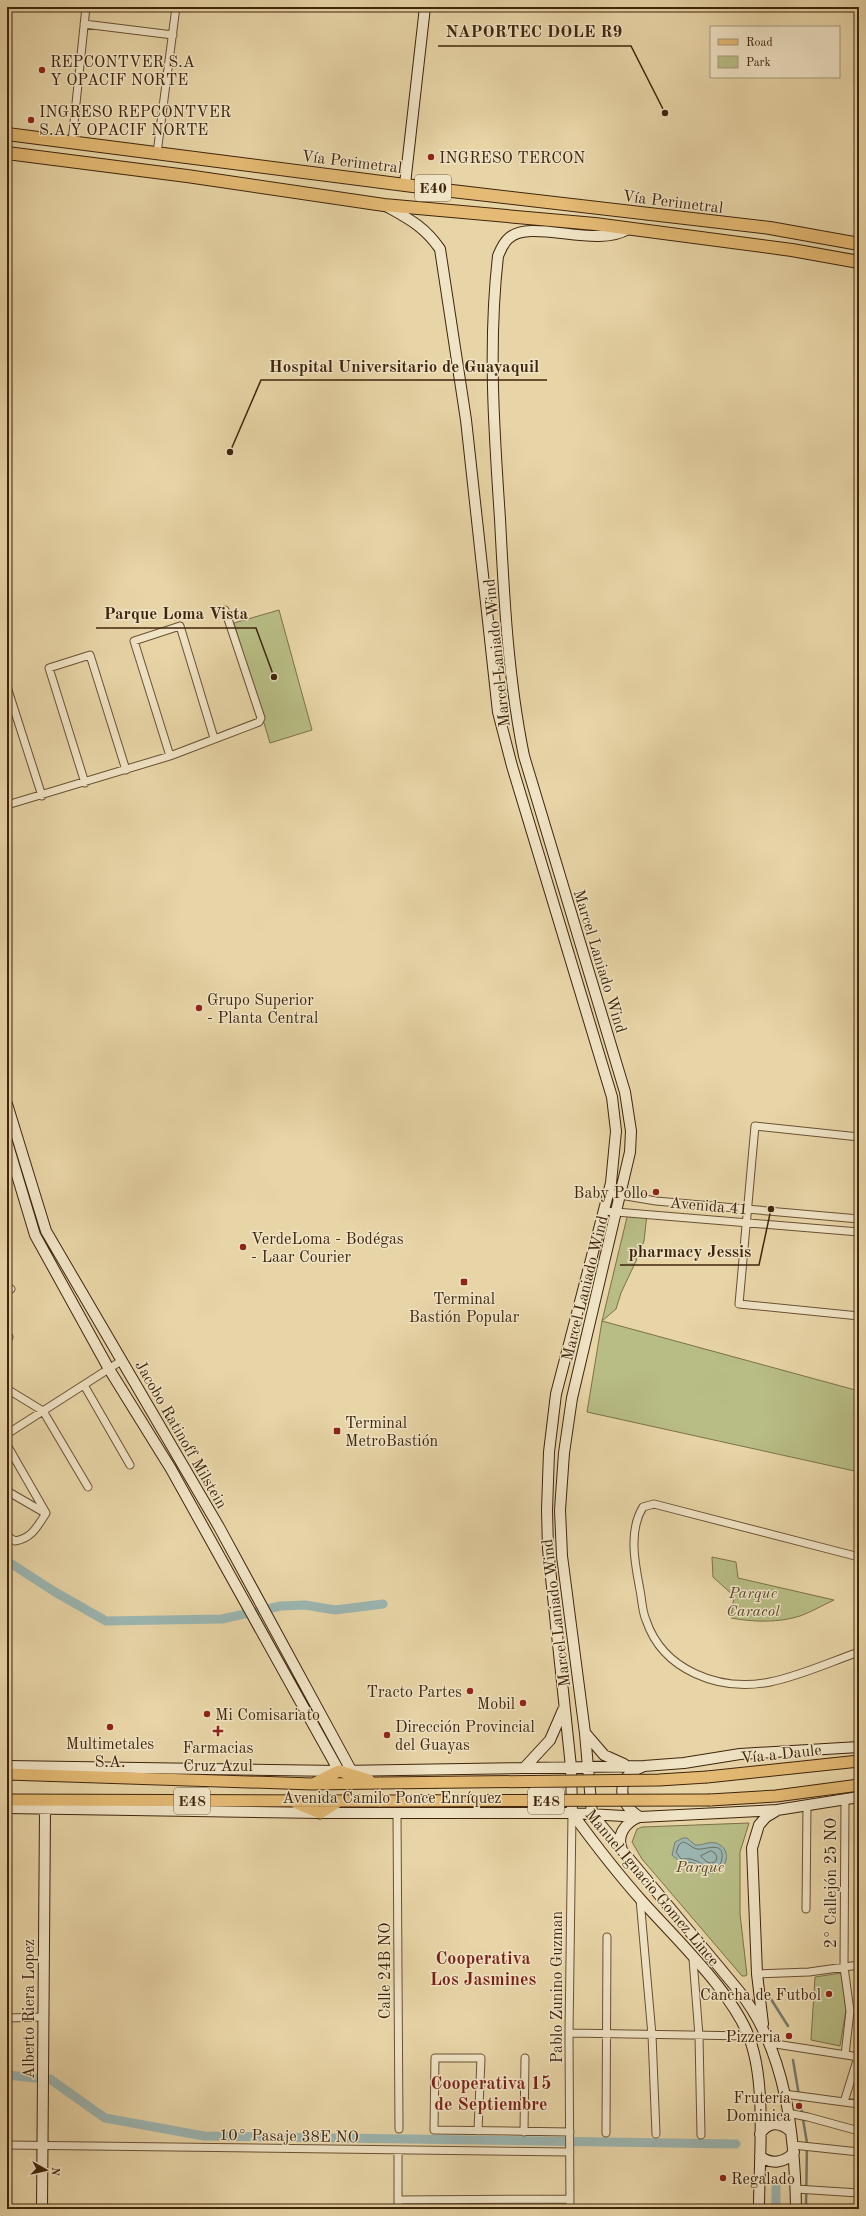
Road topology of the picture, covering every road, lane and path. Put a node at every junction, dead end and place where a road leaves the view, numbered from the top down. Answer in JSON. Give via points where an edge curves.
{"nodes":[{"id":1,"x":86,"y":7,"type":"edge"},
{"id":2,"x":176,"y":7,"type":"edge"},
{"id":3,"x":425,"y":7,"type":"edge"},
{"id":4,"x":84,"y":24,"type":"junction"},
{"id":5,"x":173,"y":35,"type":"junction"},
{"id":6,"x":7,"y":134,"type":"edge"},
{"id":7,"x":72,"y":142,"type":"junction"},
{"id":8,"x":7,"y":153,"type":"edge"},
{"id":9,"x":157,"y":153,"type":"junction"},
{"id":10,"x":405,"y":184,"type":"junction"},
{"id":11,"x":384,"y":205,"type":"junction"},
{"id":12,"x":628,"y":229,"type":"junction"},
{"id":13,"x":859,"y":244,"type":"edge"},
{"id":14,"x":859,"y":262,"type":"edge"},
{"id":15,"x":225,"y":610,"type":"dead end"},
{"id":16,"x":7,"y":687,"type":"edge"},
{"id":17,"x":214,"y":738,"type":"junction"},
{"id":18,"x":170,"y":756,"type":"junction"},
{"id":19,"x":126,"y":770,"type":"junction"},
{"id":20,"x":85,"y":782,"type":"junction"},
{"id":21,"x":42,"y":796,"type":"junction"},
{"id":22,"x":7,"y":805,"type":"edge"},
{"id":23,"x":7,"y":1104,"type":"edge"},
{"id":24,"x":859,"y":1137,"type":"edge"},
{"id":25,"x":7,"y":1142,"type":"edge"},
{"id":26,"x":608,"y":1192,"type":"junction"},
{"id":27,"x":622,"y":1195,"type":"junction"},
{"id":28,"x":748,"y":1209,"type":"junction"},
{"id":29,"x":604,"y":1211,"type":"junction"},
{"id":30,"x":617,"y":1212,"type":"junction"},
{"id":31,"x":859,"y":1218,"type":"edge"},
{"id":32,"x":746,"y":1223,"type":"junction"},
{"id":33,"x":859,"y":1232,"type":"edge"},
{"id":34,"x":859,"y":1316,"type":"edge"},
{"id":35,"x":121,"y":1361,"type":"junction"},
{"id":36,"x":109,"y":1369,"type":"junction"},
{"id":37,"x":84,"y":1385,"type":"junction"},
{"id":38,"x":7,"y":1389,"type":"edge"},
{"id":39,"x":43,"y":1411,"type":"junction"},
{"id":40,"x":7,"y":1434,"type":"edge"},
{"id":41,"x":7,"y":1445,"type":"edge"},
{"id":42,"x":130,"y":1465,"type":"dead end"},
{"id":43,"x":88,"y":1486,"type":"dead end"},
{"id":44,"x":7,"y":1491,"type":"edge"},
{"id":45,"x":46,"y":1514,"type":"junction"},
{"id":46,"x":7,"y":1536,"type":"edge"},
{"id":47,"x":859,"y":1557,"type":"edge"},
{"id":48,"x":859,"y":1652,"type":"edge"},
{"id":49,"x":565,"y":1704,"type":"junction"},
{"id":50,"x":585,"y":1733,"type":"junction"},
{"id":51,"x":859,"y":1747,"type":"edge"},
{"id":52,"x":740,"y":1754,"type":"joint"},
{"id":53,"x":859,"y":1761,"type":"edge"},
{"id":54,"x":7,"y":1766,"type":"edge"},
{"id":55,"x":629,"y":1766,"type":"junction"},
{"id":56,"x":644,"y":1766,"type":"junction"},
{"id":57,"x":525,"y":1767,"type":"junction"},
{"id":58,"x":571,"y":1767,"type":"junction"},
{"id":59,"x":588,"y":1767,"type":"junction"},
{"id":60,"x":351,"y":1770,"type":"junction"},
{"id":61,"x":338,"y":1771,"type":"junction"},
{"id":62,"x":7,"y":1774,"type":"edge"},
{"id":63,"x":707,"y":1777,"type":"joint"},
{"id":64,"x":379,"y":1783,"type":"junction"},
{"id":65,"x":312,"y":1784,"type":"junction"},
{"id":66,"x":859,"y":1785,"type":"edge"},
{"id":67,"x":859,"y":1797,"type":"edge"},
{"id":68,"x":7,"y":1800,"type":"edge"},
{"id":69,"x":845,"y":1800,"type":"junction"},
{"id":70,"x":292,"y":1801,"type":"junction"},
{"id":71,"x":340,"y":1801,"type":"junction"},
{"id":72,"x":45,"y":1806,"type":"junction"},
{"id":73,"x":807,"y":1806,"type":"junction"},
{"id":74,"x":7,"y":1808,"type":"edge"},
{"id":75,"x":777,"y":1810,"type":"junction"},
{"id":76,"x":320,"y":1813,"type":"junction"},
{"id":77,"x":572,"y":1813,"type":"junction"},
{"id":78,"x":397,"y":1814,"type":"junction"},
{"id":79,"x":592,"y":1814,"type":"junction"},
{"id":80,"x":640,"y":1817,"type":"junction"},
{"id":81,"x":624,"y":1854,"type":"junction"},
{"id":82,"x":640,"y":1899,"type":"junction"},
{"id":83,"x":806,"y":1909,"type":"dead end"},
{"id":84,"x":607,"y":1937,"type":"dead end"},
{"id":85,"x":693,"y":1959,"type":"junction"},
{"id":86,"x":859,"y":1965,"type":"edge"},
{"id":87,"x":844,"y":1967,"type":"junction"},
{"id":88,"x":757,"y":1974,"type":"junction"},
{"id":89,"x":43,"y":2017,"type":"junction"},
{"id":90,"x":7,"y":2018,"type":"edge"},
{"id":91,"x":764,"y":2030,"type":"junction"},
{"id":92,"x":569,"y":2033,"type":"junction"},
{"id":93,"x":607,"y":2034,"type":"junction"},
{"id":94,"x":652,"y":2035,"type":"junction"},
{"id":95,"x":699,"y":2036,"type":"junction"},
{"id":96,"x":749,"y":2036,"type":"junction"},
{"id":97,"x":769,"y":2043,"type":"junction"},
{"id":98,"x":845,"y":2055,"type":"junction"},
{"id":99,"x":859,"y":2057,"type":"edge"},
{"id":100,"x":525,"y":2058,"type":"dead end"},
{"id":101,"x":784,"y":2094,"type":"junction"},
{"id":102,"x":844,"y":2102,"type":"junction"},
{"id":103,"x":859,"y":2104,"type":"edge"},
{"id":104,"x":788,"y":2113,"type":"junction"},
{"id":105,"x":399,"y":2129,"type":"dead end"},
{"id":106,"x":478,"y":2131,"type":"junction"},
{"id":107,"x":859,"y":2131,"type":"edge"},
{"id":108,"x":524,"y":2132,"type":"junction"},
{"id":109,"x":791,"y":2132,"type":"junction"},
{"id":110,"x":606,"y":2133,"type":"dead end"},
{"id":111,"x":570,"y":2134,"type":"junction"},
{"id":112,"x":656,"y":2134,"type":"dead end"},
{"id":113,"x":701,"y":2134,"type":"dead end"},
{"id":114,"x":760,"y":2134,"type":"junction"},
{"id":115,"x":7,"y":2145,"type":"edge"},
{"id":116,"x":42,"y":2145,"type":"junction"},
{"id":117,"x":793,"y":2148,"type":"junction"},
{"id":118,"x":398,"y":2150,"type":"junction"},
{"id":119,"x":570,"y":2151,"type":"junction"},
{"id":120,"x":859,"y":2152,"type":"edge"},
{"id":121,"x":760,"y":2156,"type":"junction"},
{"id":122,"x":796,"y":2189,"type":"junction"},
{"id":123,"x":859,"y":2193,"type":"edge"},
{"id":124,"x":398,"y":2200,"type":"junction"},
{"id":125,"x":570,"y":2200,"type":"junction"},
{"id":126,"x":42,"y":2209,"type":"edge"},
{"id":127,"x":398,"y":2209,"type":"edge"},
{"id":128,"x":570,"y":2209,"type":"edge"},
{"id":129,"x":759,"y":2209,"type":"edge"},
{"id":130,"x":796,"y":2209,"type":"edge"}],
"edges":[{"from":1,"to":4,"type":"street"},
{"from":2,"to":5,"type":"street"},
{"from":3,"to":10,"type":"main road"},
{"from":4,"to":5,"type":"street"},
{"from":4,"to":7,"type":"street"},
{"from":5,"to":9,"type":"street"},
{"from":6,"to":7,"type":"highway","name":"Vía Perimetral","number":"E40"},
{"from":7,"to":9,"type":"highway","name":"Vía Perimetral","number":"E40"},
{"from":8,"to":11,"type":"highway","name":"Vía Perimetral","number":"E40"},
{"from":9,"to":10,"type":"highway","name":"Vía Perimetral","number":"E40"},
{"from":10,"to":13,"type":"highway","name":"Vía Perimetral","number":"E40","via":[[770,228]]},
{"from":11,"to":12,"type":"highway","name":"Vía Perimetral","number":"E40"},
{"from":11,"to":26,"type":"main road","name":"Marcel Laniado Wind","via":[[418,224],[440,248],[466,420],[498,712],[612,1097],[616,1131],[615,1155]]},
{"from":12,"to":14,"type":"highway","name":"Vía Perimetral","number":"E40","via":[[792,250]]},
{"from":12,"to":27,"type":"main road","name":"Marcel Laniado Wind","via":[[611,236],[519,232],[503,245],[498,256],[494,301],[492,402],[504,600],[516,715],[524,756],[630,1114],[630,1152]]},
{"from":15,"to":17,"type":"street","via":[[261,718],[255,725]]},
{"from":16,"to":21,"type":"street"},
{"from":17,"to":18,"type":"street"},
{"from":17,"to":18,"type":"street","via":[[180,626],[134,641]]},
{"from":18,"to":19,"type":"street"},
{"from":19,"to":20,"type":"street"},
{"from":19,"to":20,"type":"street","via":[[90,655],[83,657],[49,668]]},
{"from":20,"to":21,"type":"street"},
{"from":21,"to":22,"type":"street"},
{"from":23,"to":35,"type":"main road","name":"Jacobo Ratinoff Milstein","via":[[46,1231]]},
{"from":24,"to":28,"type":"street","via":[[755,1126]]},
{"from":25,"to":36,"type":"main road","name":"Jacobo Ratinoff Milstein","via":[[35,1235]]},
{"from":26,"to":27,"type":"street","name":"Avenida 41"},
{"from":26,"to":29,"type":"main road","name":"Marcel Laniado Wind"},
{"from":27,"to":28,"type":"street","name":"Avenida 41","via":[[656,1201]]},
{"from":27,"to":30,"type":"main road","name":"Marcel Laniado Wind"},
{"from":28,"to":31,"type":"street","name":"Avenida 41"},
{"from":28,"to":32,"type":"street"},
{"from":29,"to":30,"type":"street","name":"Avenida 41"},
{"from":29,"to":49,"type":"main road","name":"Marcel Laniado Wind","via":[[556,1394],[549,1452],[548,1549]]},
{"from":30,"to":32,"type":"street","name":"Avenida 41"},
{"from":30,"to":50,"type":"main road","name":"Marcel Laniado Wind","via":[[572,1398],[564,1453],[560,1510],[562,1556]]},
{"from":32,"to":33,"type":"street","name":"Avenida 41"},
{"from":32,"to":34,"type":"street","via":[[738,1304]]},
{"from":35,"to":36,"type":"street"},
{"from":35,"to":60,"type":"main road","name":"Jacobo Ratinoff Milstein","via":[[219,1527]]},
{"from":36,"to":37,"type":"street"},
{"from":36,"to":61,"type":"main road","name":"Jacobo Ratinoff Milstein","via":[[171,1469]]},
{"from":37,"to":39,"type":"street"},
{"from":37,"to":42,"type":"street"},
{"from":38,"to":39,"type":"street"},
{"from":39,"to":40,"type":"street"},
{"from":39,"to":43,"type":"street"},
{"from":41,"to":45,"type":"street"},
{"from":44,"to":45,"type":"street"},
{"from":45,"to":46,"type":"street","via":[[32,1534],[24,1539],[15,1541]]},
{"from":47,"to":48,"type":"street","via":[[654,1504],[642,1507],[637,1517],[634,1537],[638,1579],[646,1620],[661,1647],[680,1665],[706,1680],[734,1686],[770,1682]]},
{"from":49,"to":57,"type":"main road","via":[[550,1740]]},
{"from":49,"to":58,"type":"main road","name":"Marcel Laniado Wind"},
{"from":50,"to":55,"type":"main road","via":[[604,1755]]},
{"from":50,"to":59,"type":"main road","name":"Marcel Laniado Wind"},
{"from":51,"to":52,"type":"main road","name":"Vía a Daule","number":"E48"},
{"from":52,"to":56,"type":"main road","name":"Avenida Camilo Ponce Enríquez","number":"E48"},
{"from":53,"to":63,"type":"main road","name":"Vía a Daule","number":"E48"},
{"from":54,"to":61,"type":"main road","name":"Avenida Camilo Ponce Enríquez","number":"E48"},
{"from":55,"to":56,"type":"main road","name":"Avenida Camilo Ponce Enríquez","number":"E48"},
{"from":55,"to":59,"type":"main road","name":"Avenida Camilo Ponce Enríquez","number":"E48"},
{"from":56,"to":80,"type":"main road","via":[[627,1776],[622,1795],[631,1812]]},
{"from":57,"to":58,"type":"main road","name":"Avenida Camilo Ponce Enríquez","number":"E48"},
{"from":57,"to":60,"type":"main road","name":"Avenida Camilo Ponce Enríquez","number":"E48"},
{"from":58,"to":59,"type":"main road","name":"Avenida Camilo Ponce Enríquez","number":"E48"},
{"from":58,"to":77,"type":"main road","name":"Marcel Laniado Wind"},
{"from":59,"to":79,"type":"main road","name":"Marcel Laniado Wind"},
{"from":60,"to":61,"type":"main road","name":"Avenida Camilo Ponce Enríquez","number":"E48"},
{"from":61,"to":64,"type":"main road"},
{"from":61,"to":65,"type":"main road"},
{"from":62,"to":65,"type":"main road","name":"Avenida Camilo Ponce Enríquez","number":"E48"},
{"from":63,"to":64,"type":"main road","name":"Avenida Camilo Ponce Enríquez","number":"E48","bridge":true,"via":[[659,1780]]},
{"from":64,"to":65,"type":"main road","name":"Avenida Camilo Ponce Enríquez","number":"E48"},
{"from":66,"to":71,"type":"main road","name":"Avenida Camilo Ponce Enríquez","number":"E48","bridge":true,"via":[[776,1796],[710,1800]]},
{"from":67,"to":69,"type":"main road","number":"E48"},
{"from":68,"to":72,"type":"main road","name":"Avenida Camilo Ponce Enríquez","number":"E48"},
{"from":69,"to":73,"type":"main road","number":"E48"},
{"from":69,"to":87,"type":"street","name":"2° Callejón 25 NO"},
{"from":70,"to":71,"type":"main road","name":"Avenida Camilo Ponce Enríquez","number":"E48"},
{"from":70,"to":72,"type":"main road","name":"Avenida Camilo Ponce Enríquez","number":"E48"},
{"from":70,"to":76,"type":"main road"},
{"from":71,"to":76,"type":"main road"},
{"from":72,"to":74,"type":"main road","name":"Avenida Camilo Ponce Enríquez","number":"E48"},
{"from":72,"to":76,"type":"main road","name":"Avenida Camilo Ponce Enríquez","number":"E48"},
{"from":72,"to":89,"type":"main road","name":"Alberto Riera Lopez"},
{"from":73,"to":75,"type":"main road","number":"E48"},
{"from":73,"to":83,"type":"street"},
{"from":75,"to":80,"type":"main road","name":"Avenida Camilo Ponce Enríquez","number":"E48"},
{"from":75,"to":88,"type":"main road","via":[[759,1825],[752,1848]]},
{"from":76,"to":78,"type":"main road","name":"Avenida Camilo Ponce Enríquez","number":"E48"},
{"from":77,"to":78,"type":"main road","name":"Avenida Camilo Ponce Enríquez","number":"E48"},
{"from":77,"to":79,"type":"main road","name":"Avenida Camilo Ponce Enríquez","number":"E48"},
{"from":77,"to":82,"type":"main road","name":"Manuel Ignacio Gomez Lince"},
{"from":77,"to":92,"type":"street","name":"Pablo Zunino Guzman"},
{"from":78,"to":105,"type":"street","name":"Calle 24B NO"},
{"from":79,"to":80,"type":"main road","name":"Avenida Camilo Ponce Enríquez","number":"E48"},
{"from":79,"to":81,"type":"main road","name":"Manuel Ignacio Gomez Lince"},
{"from":80,"to":81,"type":"main road","via":[[631,1820],[620,1835],[620,1845]]},
{"from":81,"to":91,"type":"main road","name":"Manuel Ignacio Gomez Lince","via":[[742,1995]]},
{"from":82,"to":85,"type":"main road","name":"Manuel Ignacio Gomez Lince"},
{"from":82,"to":94,"type":"street"},
{"from":84,"to":93,"type":"street"},
{"from":85,"to":95,"type":"street"},
{"from":85,"to":96,"type":"main road","name":"Manuel Ignacio Gomez Lince","via":[[733,2006]]},
{"from":86,"to":87,"type":"street"},
{"from":87,"to":88,"type":"street","via":[[809,1972]]},
{"from":87,"to":98,"type":"street","name":"2° Callejón 25 NO","via":[[850,2011]]},
{"from":88,"to":91,"type":"main road"},
{"from":89,"to":90,"type":"street"},
{"from":89,"to":116,"type":"main road","name":"Alberto Riera Lopez"},
{"from":91,"to":97,"type":"main road","name":"Manuel Ignacio Gomez Lince"},
{"from":92,"to":93,"type":"street"},
{"from":92,"to":111,"type":"street","name":"Pablo Zunino Guzman"},
{"from":93,"to":94,"type":"street"},
{"from":93,"to":110,"type":"street"},
{"from":94,"to":95,"type":"street"},
{"from":94,"to":112,"type":"street"},
{"from":95,"to":96,"type":"street"},
{"from":95,"to":113,"type":"street"},
{"from":96,"to":114,"type":"main road","name":"Manuel Ignacio Gomez Lince","via":[[758,2073]]},
{"from":97,"to":98,"type":"street"},
{"from":97,"to":101,"type":"main road","name":"Manuel Ignacio Gomez Lince"},
{"from":98,"to":99,"type":"street"},
{"from":99,"to":102,"type":"street"},
{"from":100,"to":108,"type":"street"},
{"from":101,"to":102,"type":"street"},
{"from":101,"to":104,"type":"main road","name":"Manuel Ignacio Gomez Lince"},
{"from":102,"to":103,"type":"street"},
{"from":104,"to":107,"type":"street"},
{"from":104,"to":109,"type":"main road","name":"Manuel Ignacio Gomez Lince"},
{"from":106,"to":106,"type":"street","via":[[481,2058],[435,2058],[434,2130]]},
{"from":106,"to":108,"type":"street"},
{"from":108,"to":111,"type":"street"},
{"from":109,"to":114,"type":"main road","via":[[784,2126],[774,2124],[766,2127]]},
{"from":109,"to":117,"type":"main road"},
{"from":111,"to":119,"type":"street","name":"Pablo Zunino Guzman"},
{"from":114,"to":121,"type":"main road"},
{"from":115,"to":116,"type":"street","name":"10° Pasaje 38E NO"},
{"from":116,"to":118,"type":"street","name":"10° Pasaje 38E NO"},
{"from":116,"to":126,"type":"main road","name":"Alberto Riera Lopez"},
{"from":117,"to":120,"type":"street"},
{"from":117,"to":121,"type":"main road","via":[[786,2158],[777,2161],[769,2161]]},
{"from":117,"to":122,"type":"main road"},
{"from":118,"to":119,"type":"street","name":"10° Pasaje 38E NO"},
{"from":118,"to":124,"type":"street"},
{"from":119,"to":125,"type":"street","name":"Pablo Zunino Guzman"},
{"from":121,"to":129,"type":"main road"},
{"from":122,"to":123,"type":"street"},
{"from":122,"to":130,"type":"main road"},
{"from":124,"to":125,"type":"street"},
{"from":124,"to":127,"type":"street"},
{"from":125,"to":128,"type":"street","name":"Pablo Zunino Guzman"}]}
